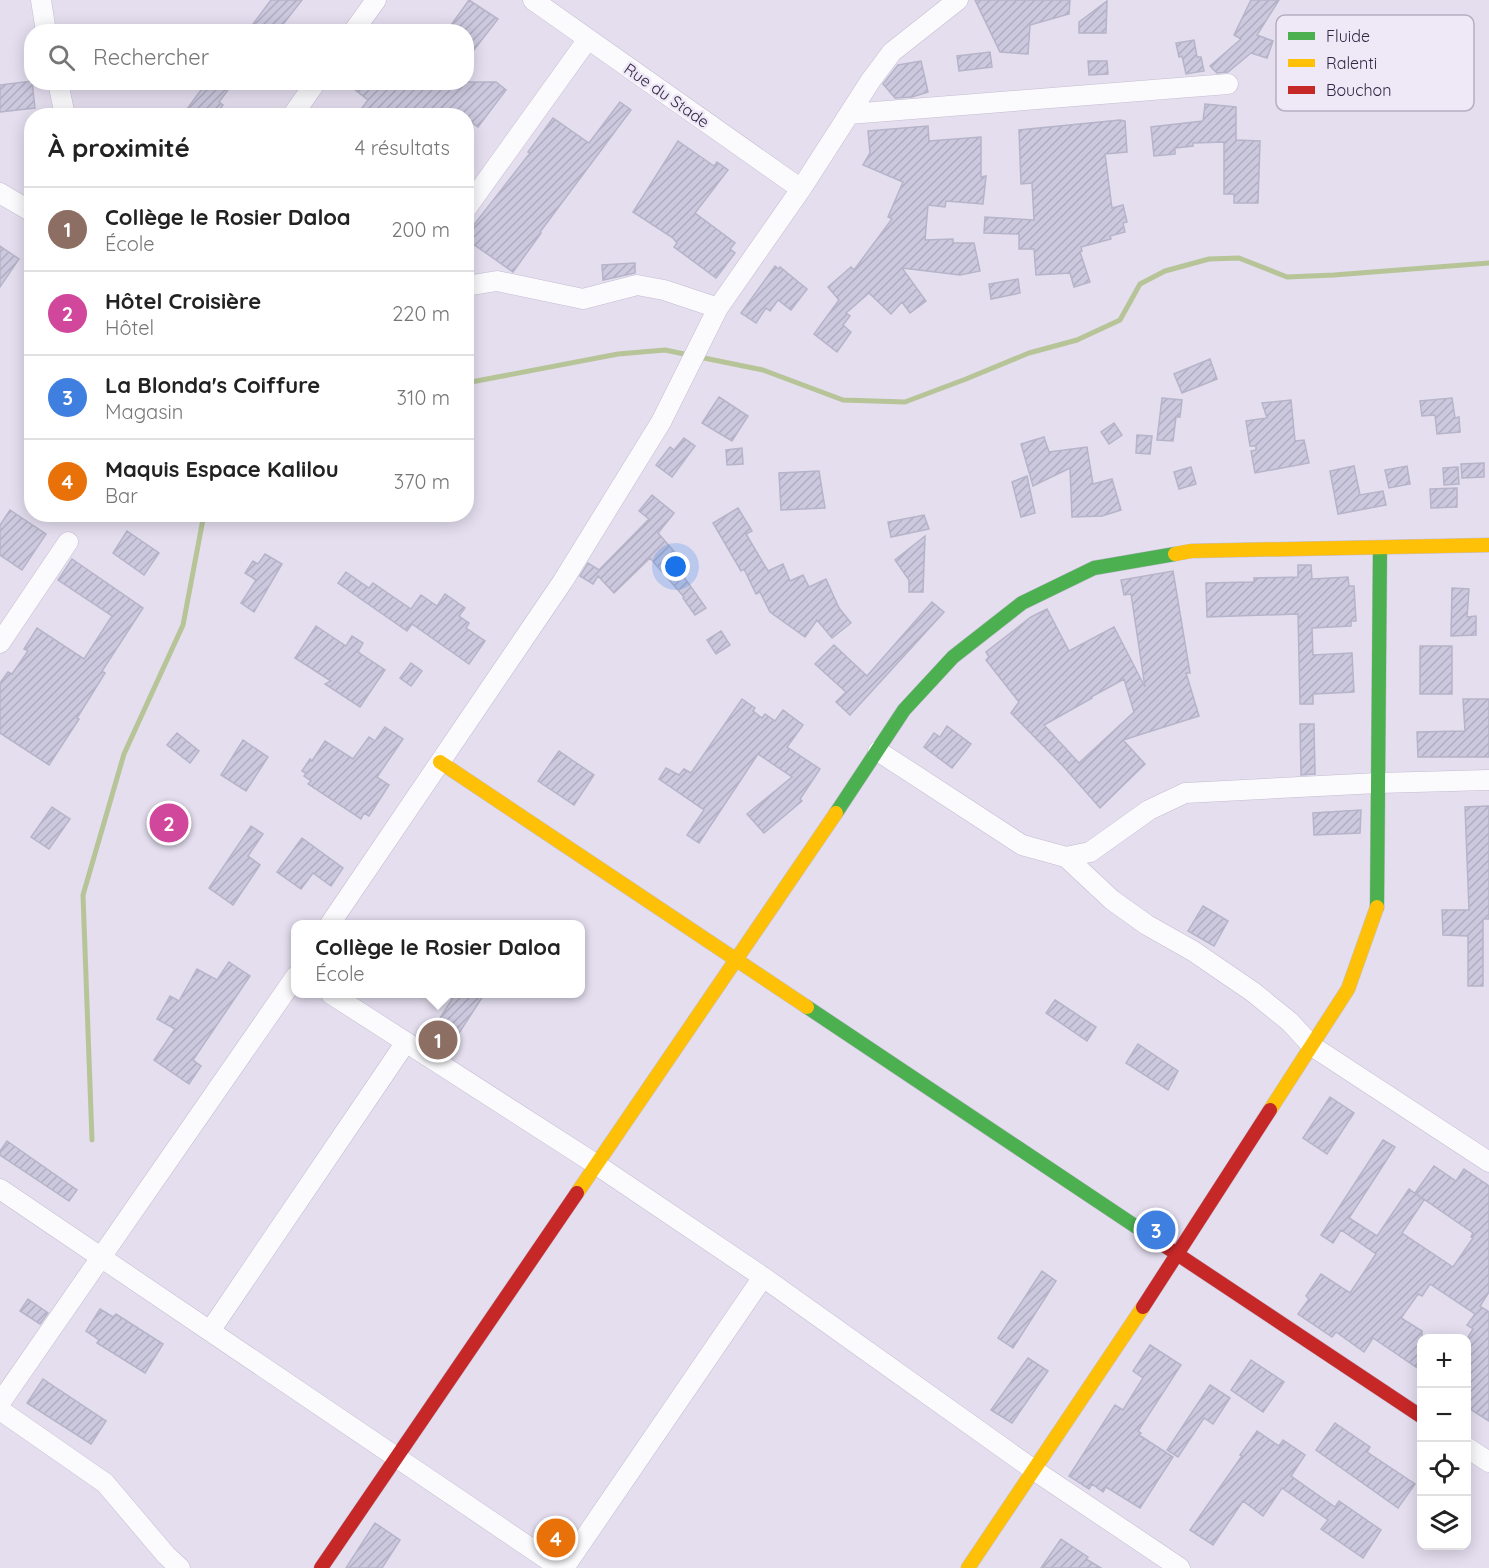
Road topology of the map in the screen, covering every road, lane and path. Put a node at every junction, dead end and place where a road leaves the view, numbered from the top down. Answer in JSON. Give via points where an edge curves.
{"nodes":[{"id":1,"x":40,"y":0,"type":"edge"},
{"id":2,"x":376,"y":0,"type":"edge"},
{"id":3,"x":533,"y":0,"type":"edge"},
{"id":4,"x":958,"y":0,"type":"edge"},
{"id":5,"x":44,"y":24,"type":"edge"},
{"id":6,"x":359,"y":24,"type":"edge"},
{"id":7,"x":588,"y":39,"type":"junction"},
{"id":8,"x":1228,"y":84,"type":"dead end"},
{"id":9,"x":60,"y":90,"type":"edge"},
{"id":10,"x":310,"y":90,"type":"edge"},
{"id":11,"x":63,"y":108,"type":"edge"},
{"id":12,"x":298,"y":108,"type":"edge"},
{"id":13,"x":849,"y":114,"type":"junction"},
{"id":14,"x":801,"y":189,"type":"junction"},
{"id":15,"x":0,"y":193,"type":"edge"},
{"id":16,"x":474,"y":197,"type":"edge"},
{"id":17,"x":24,"y":207,"type":"edge"},
{"id":18,"x":474,"y":285,"type":"edge"},
{"id":19,"x":718,"y":308,"type":"junction"},
{"id":20,"x":68,"y":542,"type":"dead end"},
{"id":21,"x":1489,"y":545,"type":"edge"},
{"id":22,"x":1380,"y":548,"type":"junction"},
{"id":23,"x":0,"y":643,"type":"edge"},
{"id":24,"x":878,"y":751,"type":"junction"},
{"id":25,"x":440,"y":762,"type":"junction"},
{"id":26,"x":1489,"y":780,"type":"edge"},
{"id":27,"x":1378,"y":783,"type":"junction"},
{"id":28,"x":1066,"y":857,"type":"junction"},
{"id":29,"x":333,"y":920,"type":"edge"},
{"id":30,"x":737,"y":960,"type":"junction"},
{"id":31,"x":291,"y":983,"type":"edge"},
{"id":32,"x":339,"y":998,"type":"edge"},
{"id":33,"x":406,"y":1042,"type":"junction"},
{"id":34,"x":1312,"y":1046,"type":"junction"},
{"id":35,"x":1489,"y":1162,"type":"edge"},
{"id":36,"x":597,"y":1165,"type":"junction"},
{"id":37,"x":0,"y":1190,"type":"edge"},
{"id":38,"x":1178,"y":1254,"type":"junction"},
{"id":39,"x":100,"y":1257,"type":"junction"},
{"id":40,"x":763,"y":1277,"type":"junction"},
{"id":41,"x":210,"y":1331,"type":"junction"},
{"id":42,"x":0,"y":1403,"type":"edge"},
{"id":43,"x":0,"y":1410,"type":"edge"},
{"id":44,"x":1417,"y":1414,"type":"edge"},
{"id":45,"x":1471,"y":1450,"type":"edge"},
{"id":46,"x":397,"y":1456,"type":"junction"},
{"id":47,"x":1489,"y":1462,"type":"edge"},
{"id":48,"x":1034,"y":1470,"type":"junction"},
{"id":49,"x":180,"y":1568,"type":"edge"},
{"id":50,"x":321,"y":1568,"type":"edge"},
{"id":51,"x":562,"y":1568,"type":"edge"},
{"id":52,"x":969,"y":1568,"type":"edge"},
{"id":53,"x":1180,"y":1568,"type":"edge"}],
"edges":[{"from":1,"to":5,"type":"street"},
{"from":2,"to":6,"type":"street"},
{"from":3,"to":7,"type":"street","name":"Rue du Stade"},
{"from":4,"to":13,"type":"street","via":[[891,52]]},
{"from":7,"to":14,"type":"street","name":"Rue du Stade"},
{"from":7,"to":16,"type":"street"},
{"from":8,"to":13,"type":"street"},
{"from":9,"to":11,"type":"street"},
{"from":10,"to":12,"type":"street"},
{"from":13,"to":14,"type":"street"},
{"from":14,"to":19,"type":"street"},
{"from":15,"to":17,"type":"street"},
{"from":18,"to":19,"type":"street","via":[[497,281],[583,299],[637,285]]},
{"from":19,"to":25,"type":"street","via":[[661,422],[563,581]]},
{"from":20,"to":23,"type":"street"},
{"from":21,"to":22,"type":"street"},
{"from":22,"to":24,"type":"street","via":[[1191,551],[1095,568],[1022,603],[953,657],[904,710]]},
{"from":22,"to":27,"type":"street"},
{"from":24,"to":28,"type":"street","via":[[1022,845]]},
{"from":24,"to":30,"type":"street"},
{"from":25,"to":29,"type":"street"},
{"from":25,"to":30,"type":"street"},
{"from":26,"to":27,"type":"street"},
{"from":27,"to":28,"type":"street","via":[[1185,793],[1149,810],[1090,852]]},
{"from":27,"to":34,"type":"street","via":[[1377,907],[1348,989]]},
{"from":28,"to":34,"type":"street","via":[[1112,900],[1253,992]]},
{"from":30,"to":36,"type":"street"},
{"from":30,"to":38,"type":"street"},
{"from":31,"to":39,"type":"street"},
{"from":32,"to":33,"type":"street"},
{"from":33,"to":36,"type":"street"},
{"from":33,"to":41,"type":"street"},
{"from":34,"to":35,"type":"street"},
{"from":34,"to":38,"type":"street"},
{"from":36,"to":40,"type":"street"},
{"from":36,"to":46,"type":"street"},
{"from":37,"to":39,"type":"street"},
{"from":38,"to":44,"type":"street"},
{"from":38,"to":48,"type":"street"},
{"from":39,"to":41,"type":"street"},
{"from":39,"to":42,"type":"street"},
{"from":40,"to":48,"type":"street"},
{"from":40,"to":51,"type":"street"},
{"from":41,"to":46,"type":"street"},
{"from":43,"to":49,"type":"street","via":[[105,1483]]},
{"from":45,"to":47,"type":"street"},
{"from":46,"to":50,"type":"street"},
{"from":46,"to":51,"type":"street"},
{"from":48,"to":52,"type":"street"},
{"from":48,"to":53,"type":"street"}]}
